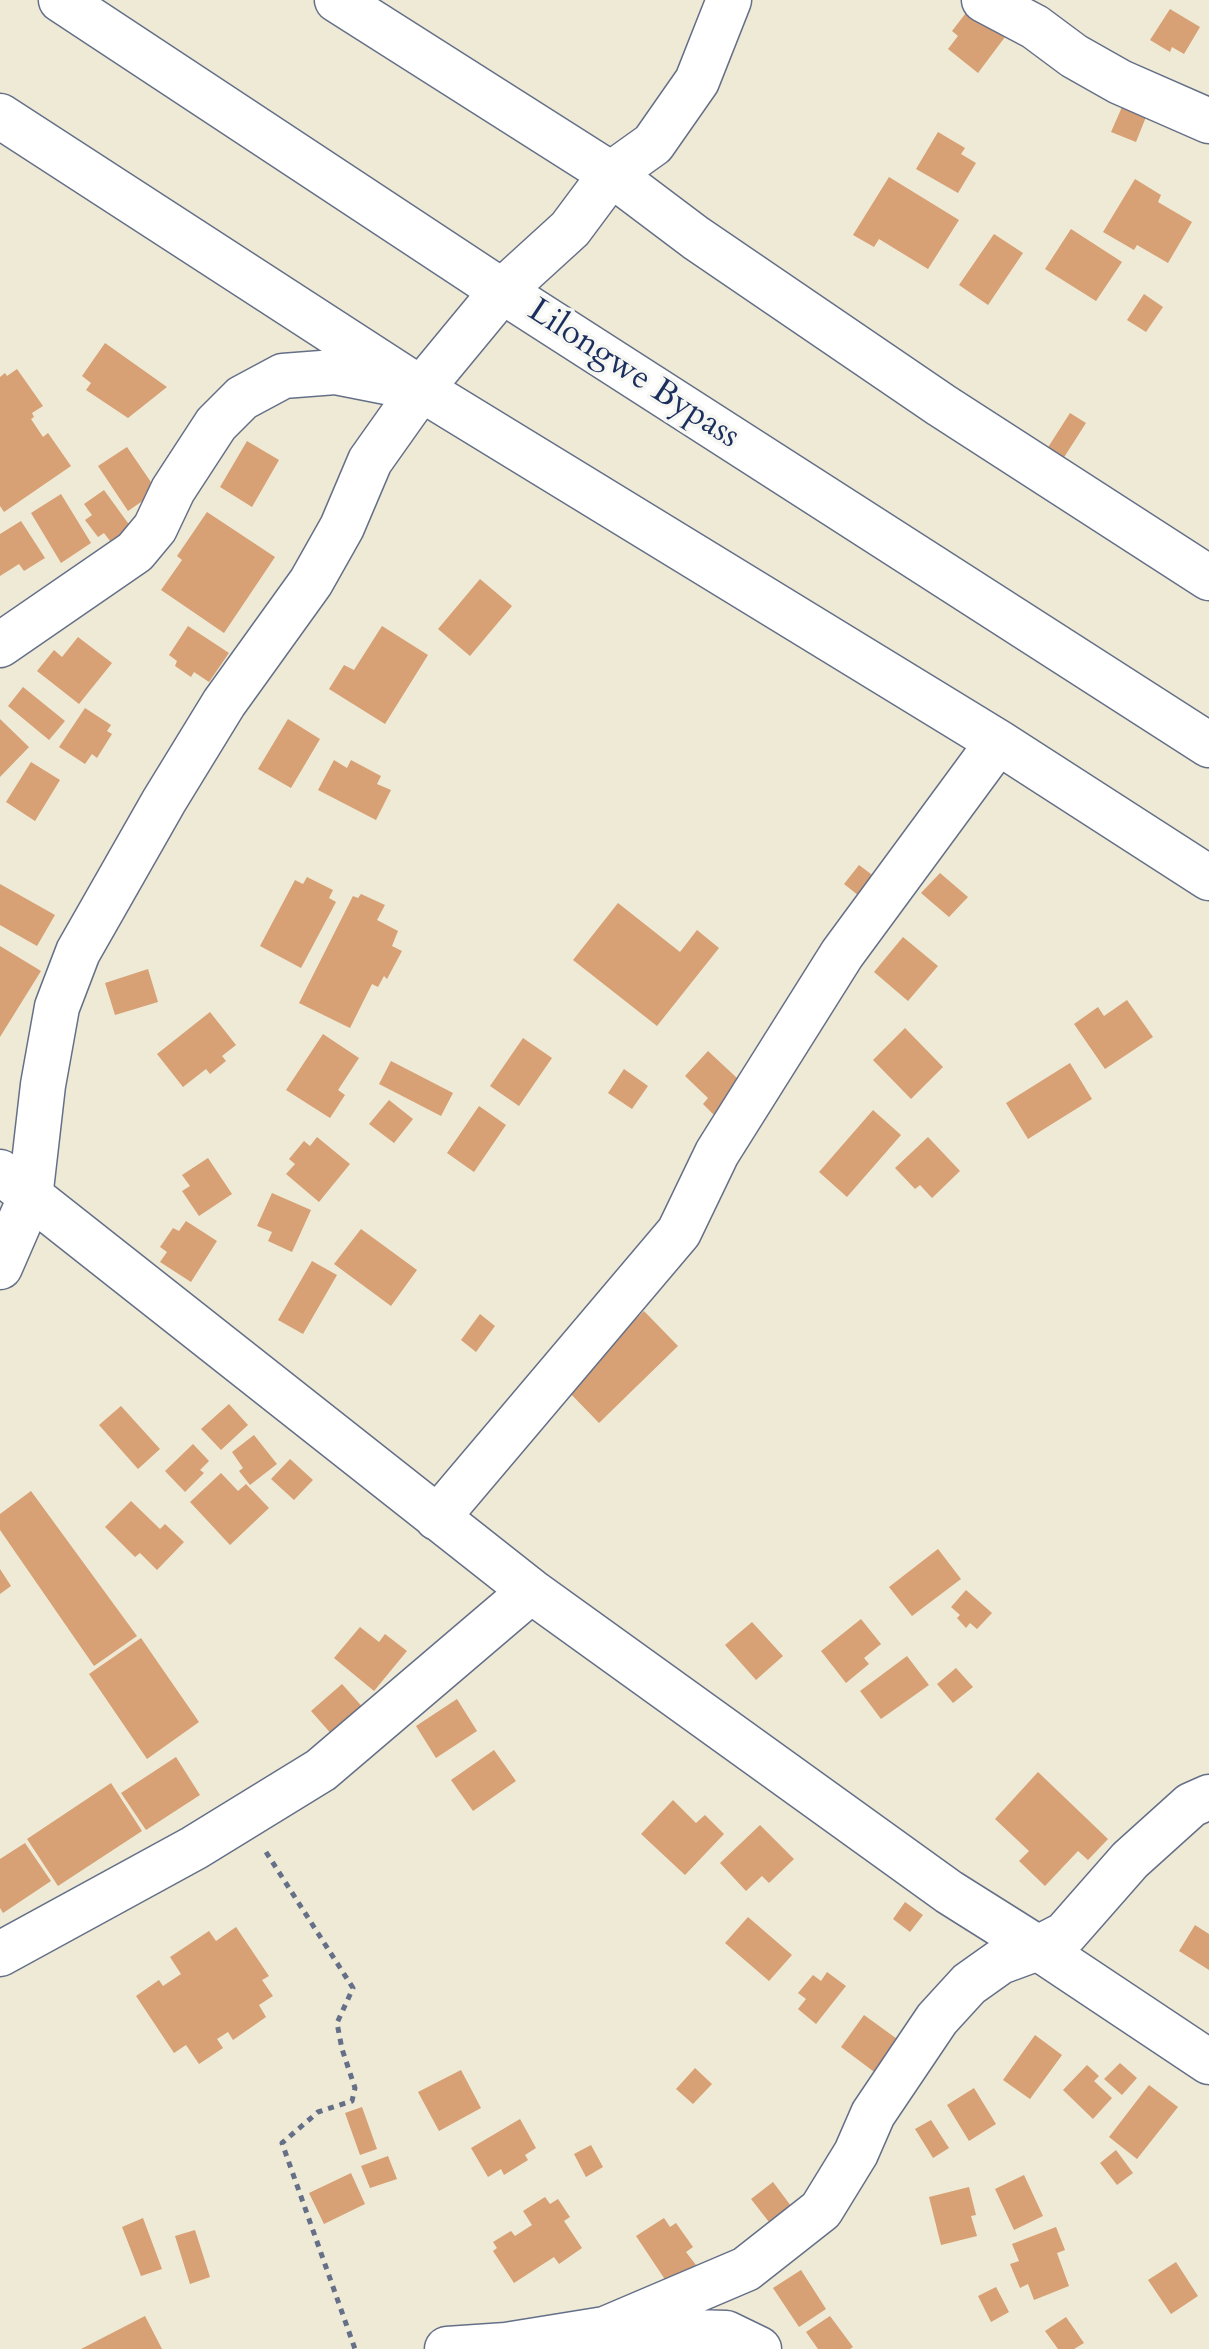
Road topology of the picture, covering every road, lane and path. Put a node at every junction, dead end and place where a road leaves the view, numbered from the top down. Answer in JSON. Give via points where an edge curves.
{"nodes":[{"id":1,"x":61,"y":0,"type":"edge"},
{"id":2,"x":337,"y":0,"type":"edge"},
{"id":3,"x":729,"y":0,"type":"edge"},
{"id":4,"x":984,"y":0,"type":"edge"},
{"id":5,"x":1032,"y":14,"type":"edge"},
{"id":6,"x":0,"y":116,"type":"edge"},
{"id":7,"x":1209,"y":121,"type":"edge"},
{"id":8,"x":611,"y":174,"type":"junction"},
{"id":9,"x":502,"y":291,"type":"junction"},
{"id":10,"x":421,"y":389,"type":"junction"},
{"id":11,"x":1209,"y":578,"type":"edge"},
{"id":12,"x":0,"y":645,"type":"edge"},
{"id":13,"x":998,"y":742,"type":"junction"},
{"id":14,"x":1209,"y":745,"type":"edge"},
{"id":15,"x":1209,"y":878,"type":"edge"},
{"id":16,"x":15,"y":1185,"type":"edge"},
{"id":17,"x":0,"y":1267,"type":"edge"},
{"id":18,"x":437,"y":1518,"type":"junction"},
{"id":19,"x":531,"y":1591,"type":"junction"},
{"id":20,"x":1209,"y":1797,"type":"edge"},
{"id":21,"x":243,"y":1817,"type":"junction"},
{"id":22,"x":1038,"y":1948,"type":"junction"},
{"id":23,"x":0,"y":1954,"type":"edge"},
{"id":24,"x":1209,"y":2062,"type":"edge"},
{"id":25,"x":605,"y":2329,"type":"junction"},
{"id":26,"x":453,"y":2348,"type":"edge"},
{"id":27,"x":355,"y":2349,"type":"edge"},
{"id":28,"x":759,"y":2349,"type":"edge"}],
"edges":[{"from":1,"to":9,"type":"street","name":"Lilongwe Bypass"},
{"from":2,"to":8,"type":"street"},
{"from":3,"to":8,"type":"street","via":[[697,81],[653,144]]},
{"from":4,"to":5,"type":"street"},
{"from":5,"to":7,"type":"street","via":[[1074,56]]},
{"from":6,"to":10,"type":"street"},
{"from":8,"to":9,"type":"street","via":[[570,229]]},
{"from":8,"to":11,"type":"street","via":[[941,405]]},
{"from":9,"to":10,"type":"street"},
{"from":9,"to":14,"type":"street","name":"Lilongwe Bypass"},
{"from":10,"to":12,"type":"street","via":[[335,372],[283,376],[242,398],[216,424],[155,528],[135,552]]},
{"from":10,"to":13,"type":"street"},
{"from":10,"to":16,"type":"street","via":[[370,461],[311,582],[224,703],[78,952],[54,1023]]},
{"from":13,"to":15,"type":"street"},
{"from":13,"to":18,"type":"street","via":[[842,954],[717,1153],[679,1232]]},
{"from":16,"to":17,"type":"street"},
{"from":16,"to":18,"type":"street"},
{"from":18,"to":19,"type":"street"},
{"from":19,"to":21,"type":"street","via":[[321,1770]]},
{"from":19,"to":22,"type":"street","via":[[949,1892]]},
{"from":20,"to":22,"type":"street","via":[[1191,1805],[1130,1860],[1065,1934]]},
{"from":21,"to":23,"type":"street"},
{"from":21,"to":27,"type":"path","via":[[353,1988],[337,2023],[355,2088],[352,2101],[318,2112],[282,2143]]},
{"from":22,"to":24,"type":"street"},
{"from":22,"to":25,"type":"street","via":[[1000,1962],[969,1984],[937,2019],[873,2114],[821,2210],[746,2269]]},
{"from":25,"to":26,"type":"street"},
{"from":25,"to":28,"type":"street","via":[[726,2333]]}]}
